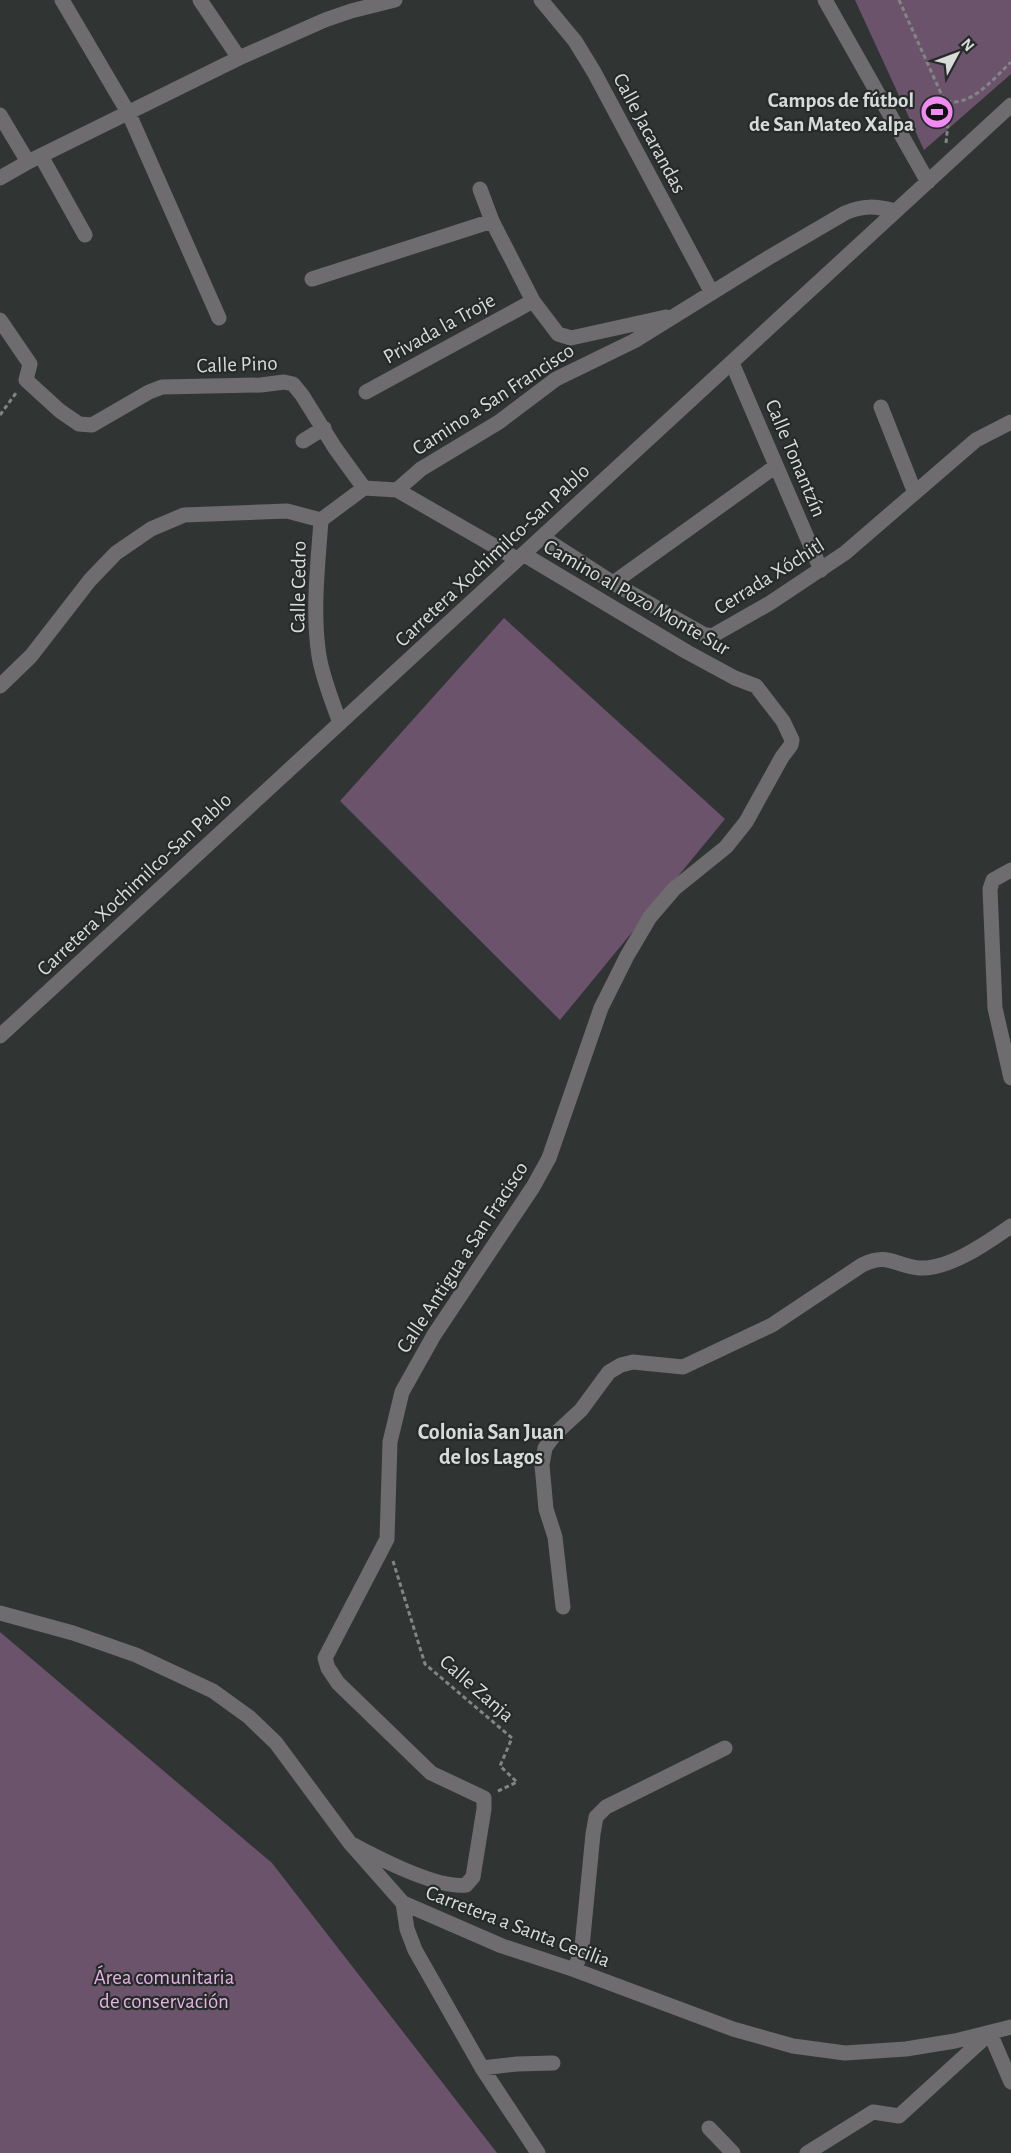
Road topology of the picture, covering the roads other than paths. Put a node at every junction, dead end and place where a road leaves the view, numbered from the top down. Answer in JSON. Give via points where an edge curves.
{"nodes":[{"id":1,"x":62,"y":0,"type":"edge"},
{"id":2,"x":200,"y":0,"type":"edge"},
{"id":3,"x":394,"y":0,"type":"edge"},
{"id":4,"x":541,"y":0,"type":"edge"},
{"id":5,"x":825,"y":0,"type":"edge"},
{"id":6,"x":239,"y":58,"type":"junction"},
{"id":7,"x":1011,"y":105,"type":"edge"},
{"id":8,"x":129,"y":114,"type":"junction"},
{"id":9,"x":0,"y":115,"type":"edge"},
{"id":10,"x":35,"y":159,"type":"junction"},
{"id":11,"x":0,"y":178,"type":"edge"},
{"id":12,"x":928,"y":182,"type":"junction"},
{"id":13,"x":480,"y":189,"type":"dead end"},
{"id":14,"x":895,"y":211,"type":"junction"},
{"id":15,"x":492,"y":221,"type":"junction"},
{"id":16,"x":85,"y":235,"type":"dead end"},
{"id":17,"x":312,"y":279,"type":"dead end"},
{"id":18,"x":712,"y":293,"type":"junction"},
{"id":19,"x":533,"y":301,"type":"junction"},
{"id":20,"x":678,"y":315,"type":"junction"},
{"id":21,"x":219,"y":318,"type":"dead end"},
{"id":22,"x":0,"y":320,"type":"edge"},
{"id":23,"x":732,"y":363,"type":"junction"},
{"id":24,"x":366,"y":392,"type":"dead end"},
{"id":25,"x":881,"y":407,"type":"dead end"},
{"id":26,"x":1011,"y":422,"type":"edge"},
{"id":27,"x":324,"y":428,"type":"junction"},
{"id":28,"x":303,"y":441,"type":"dead end"},
{"id":29,"x":776,"y":466,"type":"junction"},
{"id":30,"x":364,"y":488,"type":"junction"},
{"id":31,"x":397,"y":490,"type":"junction"},
{"id":32,"x":915,"y":493,"type":"junction"},
{"id":33,"x":321,"y":520,"type":"junction"},
{"id":34,"x":542,"y":537,"type":"junction"},
{"id":35,"x":520,"y":557,"type":"junction"},
{"id":36,"x":821,"y":570,"type":"junction"},
{"id":37,"x":613,"y":583,"type":"junction"},
{"id":38,"x":0,"y":687,"type":"edge"},
{"id":39,"x":783,"y":721,"type":"joint"},
{"id":40,"x":340,"y":723,"type":"junction"},
{"id":41,"x":1011,"y":870,"type":"edge"},
{"id":42,"x":0,"y":1036,"type":"edge"},
{"id":43,"x":1011,"y":1078,"type":"edge"},
{"id":44,"x":1011,"y":1226,"type":"edge"},
{"id":45,"x":564,"y":1607,"type":"dead end"},
{"id":46,"x":0,"y":1613,"type":"edge"},
{"id":47,"x":725,"y":1748,"type":"dead end"},
{"id":48,"x":350,"y":1843,"type":"junction"},
{"id":49,"x":403,"y":1903,"type":"junction"},
{"id":50,"x":575,"y":1970,"type":"junction"},
{"id":51,"x":1011,"y":2026,"type":"edge"},
{"id":52,"x":990,"y":2033,"type":"junction"},
{"id":53,"x":554,"y":2063,"type":"dead end"},
{"id":54,"x":482,"y":2068,"type":"junction"},
{"id":55,"x":1011,"y":2082,"type":"edge"},
{"id":56,"x":709,"y":2128,"type":"dead end"},
{"id":57,"x":538,"y":2153,"type":"edge"},
{"id":58,"x":733,"y":2153,"type":"edge"},
{"id":59,"x":807,"y":2153,"type":"edge"}],
"edges":[{"from":1,"to":8,"type":"street"},
{"from":2,"to":6,"type":"street"},
{"from":3,"to":6,"type":"street","via":[[333,17]]},
{"from":4,"to":18,"type":"street","name":"Calle Jacarandas","via":[[575,41],[594,72]]},
{"from":5,"to":12,"type":"street"},
{"from":6,"to":8,"type":"street"},
{"from":7,"to":12,"type":"street","name":"Carretera Xochimilco-San Pablo"},
{"from":8,"to":10,"type":"street"},
{"from":8,"to":21,"type":"street"},
{"from":9,"to":10,"type":"street"},
{"from":10,"to":11,"type":"street"},
{"from":10,"to":16,"type":"street"},
{"from":12,"to":14,"type":"street","name":"Carretera Xochimilco-San Pablo"},
{"from":13,"to":15,"type":"street"},
{"from":14,"to":18,"type":"street","name":"Camino a San Francisco","via":[[868,206],[851,210]]},
{"from":14,"to":23,"type":"street","name":"Carretera Xochimilco-San Pablo"},
{"from":15,"to":17,"type":"street"},
{"from":15,"to":19,"type":"street"},
{"from":18,"to":20,"type":"street","name":"Camino a San Francisco"},
{"from":19,"to":20,"type":"street","via":[[558,334],[571,338]]},
{"from":19,"to":24,"type":"street","name":"Privada la Troje"},
{"from":20,"to":31,"type":"street","name":"Camino a San Francisco","via":[[556,379],[499,422],[421,469]]},
{"from":22,"to":27,"type":"street","name":"Calle Pino","via":[[30,364],[26,380],[79,424],[92,425],[162,387],[284,382],[293,384],[303,395]]},
{"from":23,"to":29,"type":"street","name":"Calle Tonantzín"},
{"from":23,"to":34,"type":"street","name":"Carretera Xochimilco-San Pablo"},
{"from":25,"to":32,"type":"street"},
{"from":26,"to":32,"type":"street","name":"Cerrada Xóchitl","via":[[976,440]]},
{"from":27,"to":28,"type":"street"},
{"from":27,"to":30,"type":"street","name":"Calle Pino"},
{"from":29,"to":36,"type":"street","name":"Calle Tonantzín"},
{"from":29,"to":37,"type":"street"},
{"from":30,"to":31,"type":"street"},
{"from":30,"to":33,"type":"street"},
{"from":31,"to":35,"type":"street"},
{"from":32,"to":36,"type":"street","name":"Cerrada Xóchitl"},
{"from":33,"to":38,"type":"street","via":[[287,511],[184,515],[151,529],[116,553],[90,580],[30,656]]},
{"from":33,"to":40,"type":"street","name":"Calle Cedro","via":[[315,616],[319,658]]},
{"from":34,"to":35,"type":"street","name":"Carretera Xochimilco-San Pablo"},
{"from":34,"to":37,"type":"street","name":"Cerrada Xóchitl"},
{"from":35,"to":39,"type":"street","name":"Camino al Pozo Monte Sur","via":[[687,652],[756,686]]},
{"from":35,"to":40,"type":"street","name":"Carretera Xochimilco-San Pablo"},
{"from":36,"to":37,"type":"street","name":"Cerrada Xóchitl","via":[[712,636]]},
{"from":39,"to":48,"type":"street","name":"Calle Antigua a San Fracisco","via":[[791,746],[746,822],[726,847],[674,889],[650,917],[627,956],[601,1008],[549,1158],[534,1188],[434,1335],[402,1392],[390,1442],[387,1539],[325,1658],[338,1683],[431,1773],[484,1798],[473,1877],[466,1886],[454,1887],[391,1864]]},
{"from":40,"to":42,"type":"street","name":"Carretera Xochimilco-San Pablo"},
{"from":41,"to":43,"type":"street","via":[[993,880],[990,889],[995,1008]]},
{"from":44,"to":45,"type":"street","via":[[981,1247],[933,1267],[874,1259],[772,1325],[683,1367],[633,1362],[609,1372],[581,1410],[545,1448],[542,1465],[546,1509],[555,1537]]},
{"from":46,"to":48,"type":"street","name":"Carretera a Santa Cecilia","via":[[136,1655],[213,1691],[276,1743]]},
{"from":47,"to":50,"type":"street","via":[[606,1807],[596,1816],[582,1947]]},
{"from":48,"to":49,"type":"street","name":"Carretera a Santa Cecilia"},
{"from":49,"to":50,"type":"street","name":"Carretera a Santa Cecilia","via":[[502,1946]]},
{"from":49,"to":54,"type":"street","via":[[414,1950]]},
{"from":50,"to":52,"type":"street","name":"Carretera a Santa Cecilia","via":[[733,2029],[793,2046],[845,2053],[906,2049]]},
{"from":51,"to":52,"type":"street","name":"Carretera a Santa Cecilia"},
{"from":52,"to":55,"type":"street"},
{"from":52,"to":59,"type":"street","via":[[899,2116],[873,2112]]},
{"from":53,"to":54,"type":"street"},
{"from":54,"to":57,"type":"street"},
{"from":56,"to":58,"type":"street"}]}
